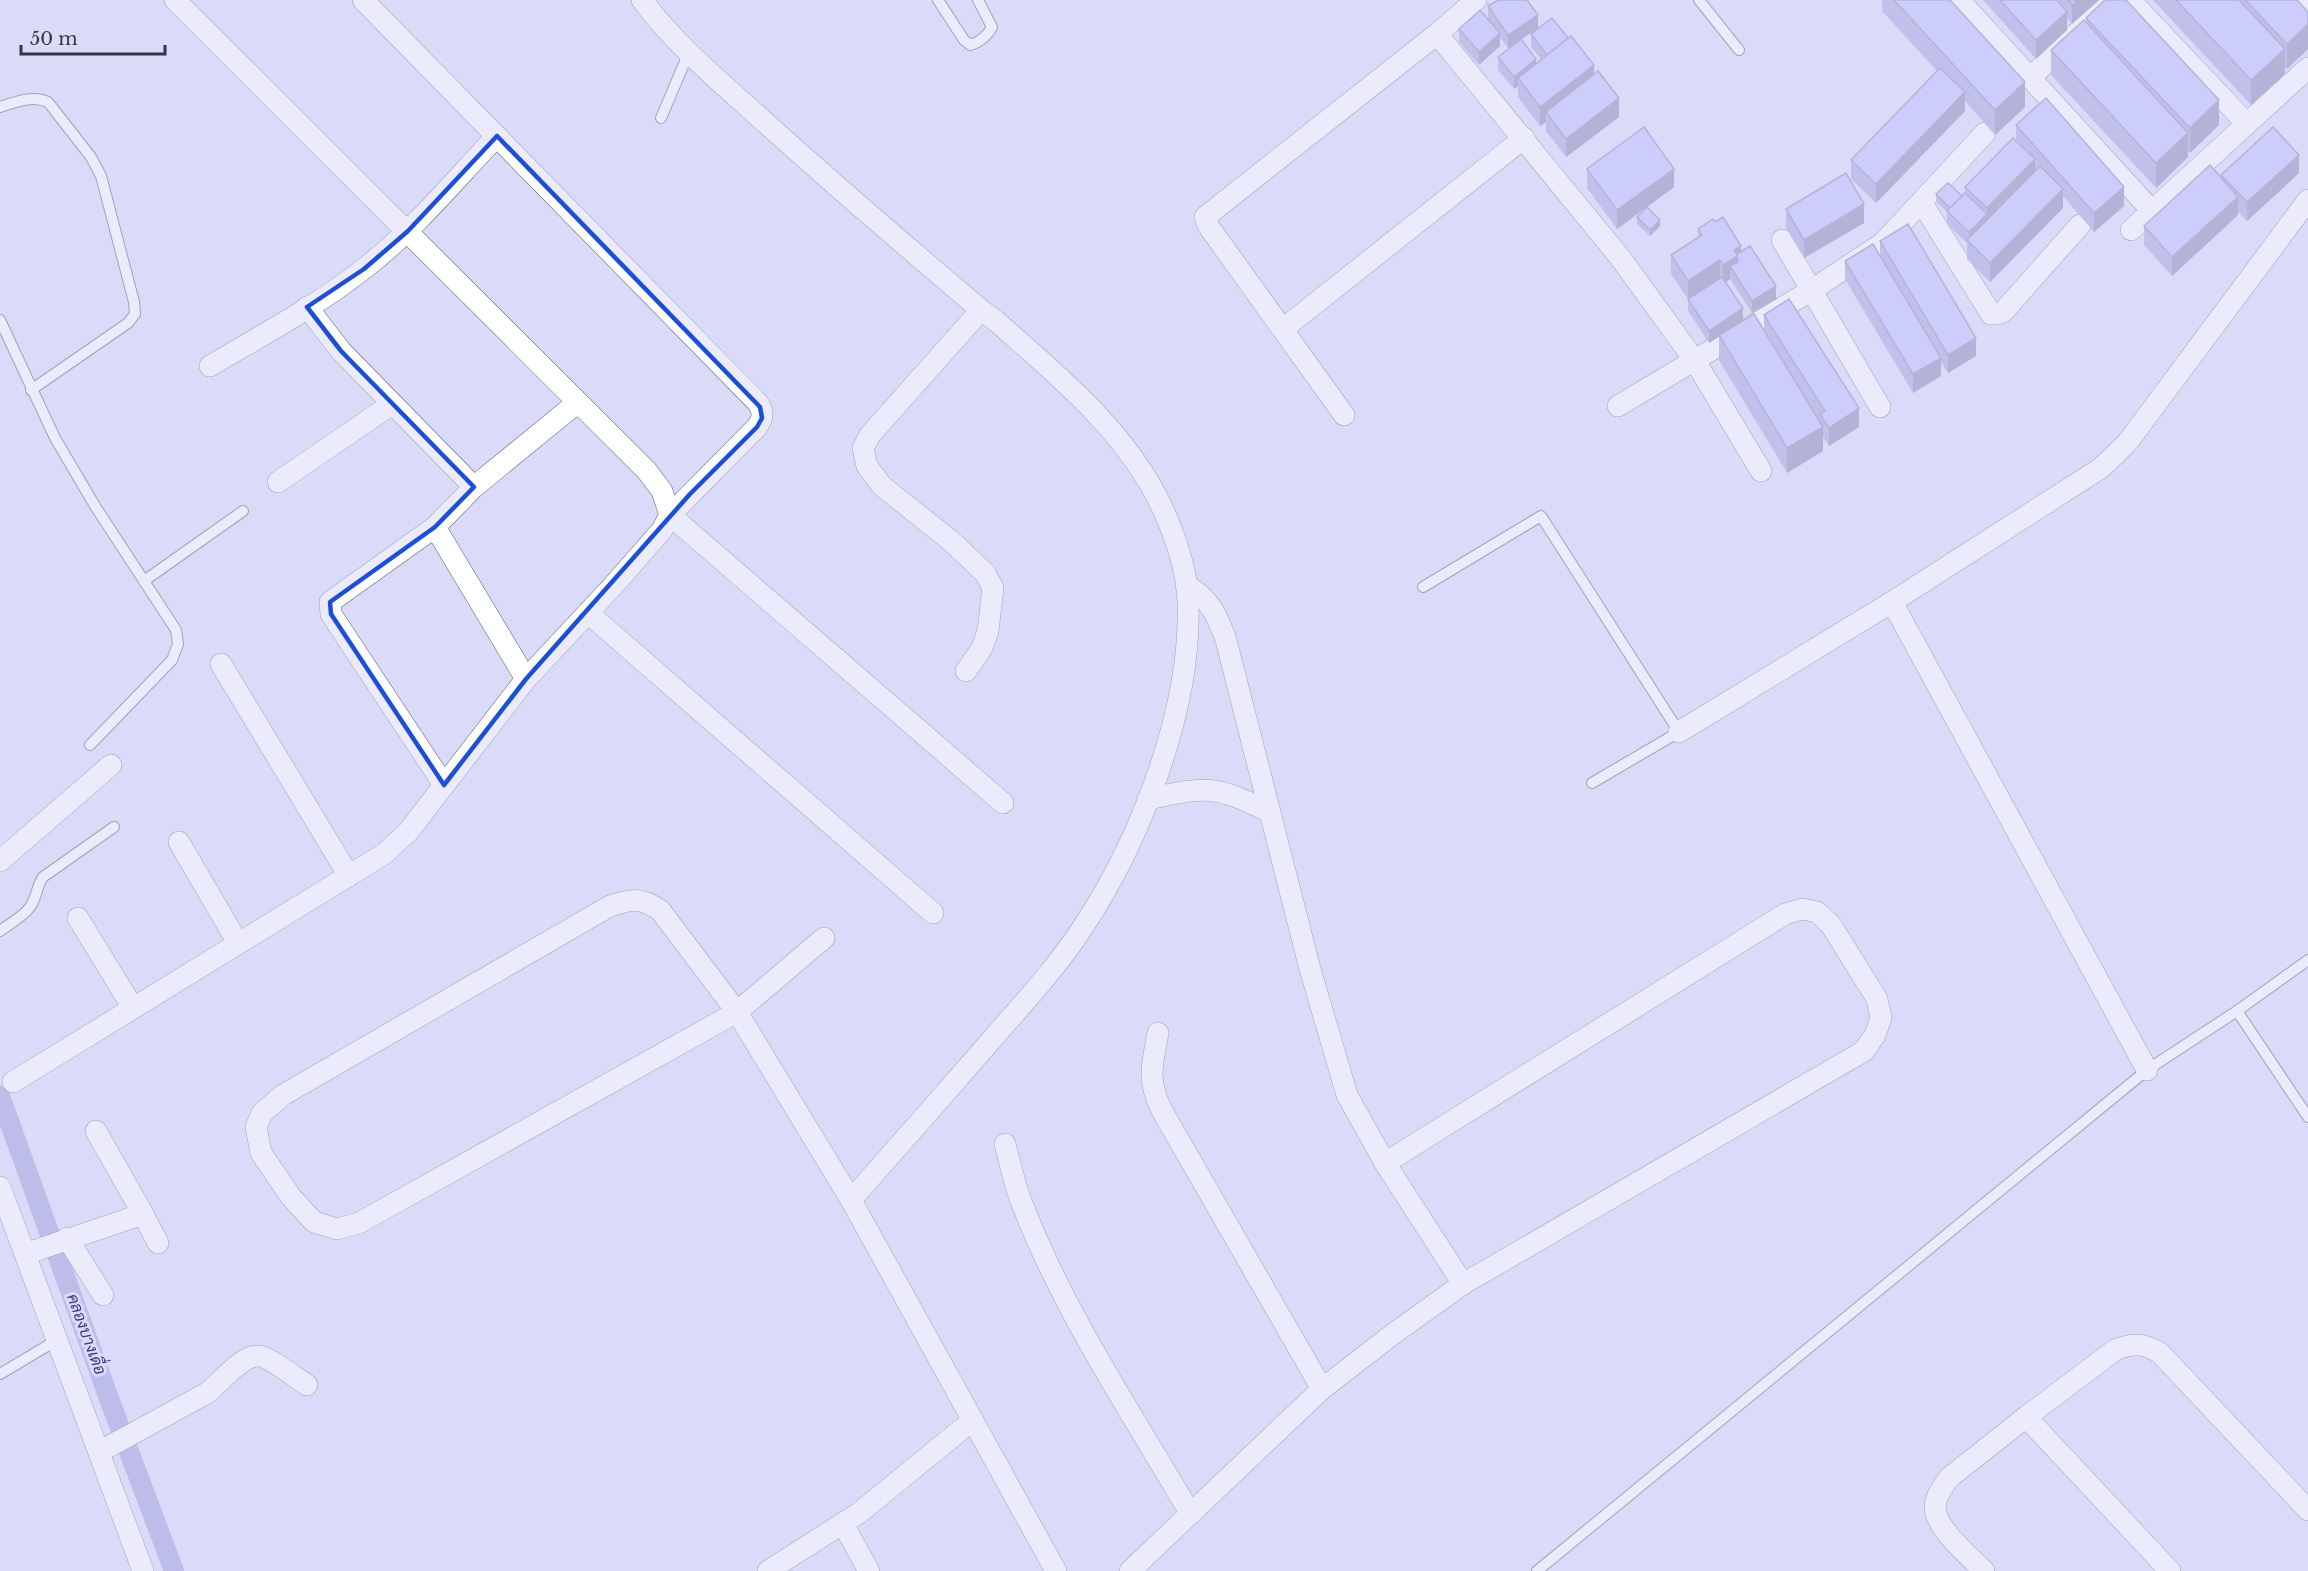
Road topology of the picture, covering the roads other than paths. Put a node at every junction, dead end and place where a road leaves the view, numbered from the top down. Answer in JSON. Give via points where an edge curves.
{"nodes":[{"id":1,"x":175,"y":0,"type":"edge"},
{"id":2,"x":363,"y":0,"type":"edge"},
{"id":3,"x":642,"y":0,"type":"edge"},
{"id":4,"x":938,"y":0,"type":"edge"},
{"id":5,"x":978,"y":0,"type":"edge"},
{"id":6,"x":1476,"y":0,"type":"edge"},
{"id":7,"x":1699,"y":0,"type":"edge"},
{"id":8,"x":1959,"y":0,"type":"edge"},
{"id":9,"x":2112,"y":0,"type":"edge"},
{"id":10,"x":2130,"y":0,"type":"edge"},
{"id":11,"x":1437,"y":34,"type":"junction"},
{"id":12,"x":1739,"y":50,"type":"dead end"},
{"id":13,"x":689,"y":52,"type":"junction"},
{"id":14,"x":2308,"y":68,"type":"edge"},
{"id":15,"x":2030,"y":78,"type":"junction"},
{"id":16,"x":0,"y":107,"type":"edge"},
{"id":17,"x":661,"y":118,"type":"dead end"},
{"id":18,"x":2247,"y":124,"type":"junction"},
{"id":19,"x":1985,"y":133,"type":"dead end"},
{"id":20,"x":497,"y":136,"type":"junction"},
{"id":21,"x":1524,"y":138,"type":"junction"},
{"id":22,"x":2308,"y":200,"type":"edge"},
{"id":23,"x":1922,"y":203,"type":"junction"},
{"id":24,"x":2153,"y":212,"type":"junction"},
{"id":25,"x":2080,"y":225,"type":"dead end"},
{"id":26,"x":408,"y":231,"type":"junction"},
{"id":27,"x":2131,"y":231,"type":"dead end"},
{"id":28,"x":1782,"y":240,"type":"dead end"},
{"id":29,"x":1812,"y":290,"type":"junction"},
{"id":30,"x":307,"y":307,"type":"junction"},
{"id":31,"x":981,"y":310,"type":"junction"},
{"id":32,"x":0,"y":320,"type":"edge"},
{"id":33,"x":1283,"y":329,"type":"junction"},
{"id":34,"x":1695,"y":361,"type":"junction"},
{"id":35,"x":210,"y":366,"type":"dead end"},
{"id":36,"x":31,"y":390,"type":"junction"},
{"id":37,"x":578,"y":402,"type":"junction"},
{"id":38,"x":392,"y":404,"type":"junction"},
{"id":39,"x":1618,"y":406,"type":"dead end"},
{"id":40,"x":1880,"y":407,"type":"dead end"},
{"id":41,"x":1344,"y":415,"type":"dead end"},
{"id":42,"x":1761,"y":471,"type":"dead end"},
{"id":43,"x":278,"y":482,"type":"dead end"},
{"id":44,"x":474,"y":487,"type":"junction"},
{"id":45,"x":243,"y":511,"type":"dead end"},
{"id":46,"x":670,"y":515,"type":"junction"},
{"id":47,"x":435,"y":527,"type":"junction"},
{"id":48,"x":144,"y":581,"type":"junction"},
{"id":49,"x":1186,"y":585,"type":"junction"},
{"id":50,"x":1424,"y":587,"type":"dead end"},
{"id":51,"x":1892,"y":602,"type":"junction"},
{"id":52,"x":588,"y":613,"type":"junction"},
{"id":53,"x":221,"y":664,"type":"dead end"},
{"id":54,"x":966,"y":671,"type":"dead end"},
{"id":55,"x":526,"y":679,"type":"junction"},
{"id":56,"x":1679,"y":732,"type":"junction"},
{"id":57,"x":90,"y":745,"type":"dead end"},
{"id":58,"x":111,"y":765,"type":"dead end"},
{"id":59,"x":1592,"y":783,"type":"dead end"},
{"id":60,"x":444,"y":785,"type":"junction"},
{"id":61,"x":1148,"y":799,"type":"junction"},
{"id":62,"x":1003,"y":803,"type":"dead end"},
{"id":63,"x":1270,"y":812,"type":"junction"},
{"id":64,"x":114,"y":827,"type":"dead end"},
{"id":65,"x":179,"y":842,"type":"dead end"},
{"id":66,"x":0,"y":861,"type":"edge"},
{"id":67,"x":349,"y":876,"type":"junction"},
{"id":68,"x":933,"y":913,"type":"dead end"},
{"id":69,"x":78,"y":918,"type":"dead end"},
{"id":70,"x":0,"y":931,"type":"edge"},
{"id":71,"x":824,"y":938,"type":"dead end"},
{"id":72,"x":238,"y":944,"type":"junction"},
{"id":73,"x":2304,"y":963,"type":"edge"},
{"id":74,"x":2308,"y":976,"type":"edge"},
{"id":75,"x":133,"y":1008,"type":"junction"},
{"id":76,"x":2237,"y":1011,"type":"junction"},
{"id":77,"x":737,"y":1012,"type":"junction"},
{"id":78,"x":1158,"y":1033,"type":"dead end"},
{"id":79,"x":2147,"y":1070,"type":"junction"},
{"id":80,"x":13,"y":1082,"type":"dead end"},
{"id":81,"x":2308,"y":1117,"type":"edge"},
{"id":82,"x":96,"y":1131,"type":"dead end"},
{"id":83,"x":1005,"y":1144,"type":"dead end"},
{"id":84,"x":1385,"y":1163,"type":"junction"},
{"id":85,"x":0,"y":1187,"type":"edge"},
{"id":86,"x":851,"y":1200,"type":"junction"},
{"id":87,"x":143,"y":1214,"type":"junction"},
{"id":88,"x":159,"y":1243,"type":"dead end"},
{"id":89,"x":46,"y":1246,"type":"junction"},
{"id":90,"x":1463,"y":1284,"type":"junction"},
{"id":91,"x":103,"y":1295,"type":"dead end"},
{"id":92,"x":57,"y":1340,"type":"junction"},
{"id":93,"x":0,"y":1374,"type":"edge"},
{"id":94,"x":307,"y":1385,"type":"dead end"},
{"id":95,"x":1322,"y":1389,"type":"junction"},
{"id":96,"x":2026,"y":1417,"type":"junction"},
{"id":97,"x":973,"y":1420,"type":"junction"},
{"id":98,"x":114,"y":1444,"type":"junction"},
{"id":99,"x":2308,"y":1510,"type":"edge"},
{"id":100,"x":1190,"y":1513,"type":"junction"},
{"id":101,"x":843,"y":1524,"type":"junction"},
{"id":102,"x":143,"y":1571,"type":"edge"},
{"id":103,"x":768,"y":1571,"type":"edge"},
{"id":104,"x":869,"y":1571,"type":"edge"},
{"id":105,"x":1056,"y":1571,"type":"edge"},
{"id":106,"x":1130,"y":1571,"type":"edge"},
{"id":107,"x":1537,"y":1571,"type":"edge"},
{"id":108,"x":1984,"y":1571,"type":"edge"},
{"id":109,"x":2170,"y":1571,"type":"edge"}],
"edges":[{"from":1,"to":26,"type":"street"},
{"from":2,"to":20,"type":"street"},
{"from":3,"to":13,"type":"street"},
{"from":4,"to":5,"type":"lane","via":[[970,45],[976,44],[992,27]]},
{"from":6,"to":11,"type":"street"},
{"from":7,"to":12,"type":"lane"},
{"from":8,"to":15,"type":"street"},
{"from":9,"to":15,"type":"street"},
{"from":10,"to":18,"type":"street"},
{"from":11,"to":21,"type":"street"},
{"from":11,"to":33,"type":"street","via":[[1205,217]]},
{"from":13,"to":17,"type":"lane"},
{"from":13,"to":31,"type":"street","via":[[858,206]]},
{"from":14,"to":18,"type":"street"},
{"from":15,"to":24,"type":"street"},
{"from":16,"to":36,"type":"lane","via":[[29,99],[48,102],[91,157],[100,176],[134,302],[135,314],[128,323]]},
{"from":18,"to":24,"type":"street"},
{"from":19,"to":23,"type":"street"},
{"from":20,"to":26,"type":"street"},
{"from":20,"to":46,"type":"street","via":[[762,411],[757,427]]},
{"from":21,"to":33,"type":"street"},
{"from":21,"to":34,"type":"street","via":[[1622,260]]},
{"from":22,"to":51,"type":"street","via":[[2127,443],[2101,468]]},
{"from":23,"to":25,"type":"street","via":[[1991,314],[2003,312]]},
{"from":23,"to":29,"type":"street","via":[[1883,243]]},
{"from":24,"to":27,"type":"street"},
{"from":26,"to":30,"type":"street","via":[[364,269]]},
{"from":26,"to":37,"type":"street"},
{"from":28,"to":29,"type":"street"},
{"from":29,"to":34,"type":"street"},
{"from":29,"to":40,"type":"street"},
{"from":30,"to":35,"type":"street"},
{"from":30,"to":38,"type":"street","via":[[340,351]]},
{"from":31,"to":49,"type":"street","via":[[1082,398],[1136,460],[1181,555]]},
{"from":31,"to":54,"type":"street","via":[[870,435],[863,448],[867,466],[882,486],[951,541],[985,573],[993,588],[987,631]]},
{"from":32,"to":36,"type":"lane"},
{"from":33,"to":41,"type":"street"},
{"from":34,"to":39,"type":"street"},
{"from":34,"to":42,"type":"street"},
{"from":36,"to":48,"type":"lane","via":[[95,506]]},
{"from":37,"to":44,"type":"street"},
{"from":37,"to":46,"type":"street","via":[[647,471],[662,491]]},
{"from":38,"to":43,"type":"street"},
{"from":38,"to":44,"type":"street"},
{"from":44,"to":47,"type":"street"},
{"from":45,"to":48,"type":"lane"},
{"from":46,"to":52,"type":"street","via":[[662,530]]},
{"from":46,"to":62,"type":"street"},
{"from":47,"to":55,"type":"street"},
{"from":47,"to":60,"type":"street","via":[[330,602],[332,614]]},
{"from":48,"to":57,"type":"lane","via":[[176,630],[178,644],[172,660]]},
{"from":49,"to":61,"type":"street","via":[[1188,639],[1174,721]]},
{"from":49,"to":63,"type":"street","via":[[1201,593],[1216,614],[1226,640]]},
{"from":50,"to":56,"type":"lane","via":[[1541,516]]},
{"from":51,"to":56,"type":"street"},
{"from":51,"to":79,"type":"street"},
{"from":52,"to":55,"type":"street"},
{"from":52,"to":68,"type":"street"},
{"from":53,"to":67,"type":"street"},
{"from":55,"to":60,"type":"street"},
{"from":56,"to":59,"type":"lane"},
{"from":58,"to":66,"type":"street"},
{"from":60,"to":67,"type":"street","via":[[408,832],[384,854]]},
{"from":61,"to":63,"type":"street","via":[[1196,789],[1216,790]]},
{"from":61,"to":86,"type":"street","via":[[1120,868],[1081,932]]},
{"from":63,"to":84,"type":"street","via":[[1347,1095]]},
{"from":64,"to":70,"type":"lane","via":[[43,877],[30,908]]},
{"from":65,"to":72,"type":"street"},
{"from":67,"to":72,"type":"street"},
{"from":69,"to":75,"type":"street"},
{"from":71,"to":77,"type":"street"},
{"from":72,"to":75,"type":"street"},
{"from":73,"to":74,"type":"lane"},
{"from":73,"to":76,"type":"lane"},
{"from":75,"to":80,"type":"street"},
{"from":76,"to":79,"type":"lane"},
{"from":76,"to":81,"type":"lane"},
{"from":77,"to":77,"type":"street","via":[[359,1223],[337,1228],[314,1222],[291,1197],[261,1153],[256,1127],[262,1113],[283,1095],[610,906],[630,899],[648,902],[660,910]]},
{"from":77,"to":86,"type":"street"},
{"from":78,"to":95,"type":"street","via":[[1150,1071],[1161,1109]]},
{"from":79,"to":107,"type":"lane"},
{"from":82,"to":87,"type":"street"},
{"from":83,"to":100,"type":"street","via":[[1020,1199],[1050,1269]]},
{"from":84,"to":90,"type":"street"},
{"from":84,"to":90,"type":"street","via":[[1785,914],[1802,909],[1817,912],[1831,925],[1877,999],[1881,1018],[1864,1051]]},
{"from":85,"to":89,"type":"street"},
{"from":86,"to":97,"type":"street"},
{"from":87,"to":88,"type":"street"},
{"from":87,"to":89,"type":"street"},
{"from":89,"to":91,"type":"street"},
{"from":89,"to":92,"type":"street"},
{"from":90,"to":95,"type":"street"},
{"from":92,"to":93,"type":"lane"},
{"from":92,"to":98,"type":"street"},
{"from":94,"to":98,"type":"street","via":[[261,1355],[251,1357],[207,1393]]},
{"from":95,"to":100,"type":"street"},
{"from":96,"to":99,"type":"street","via":[[2115,1350],[2139,1344],[2149,1346],[2160,1353]]},
{"from":96,"to":108,"type":"street","via":[[1950,1477],[1937,1499],[1935,1508],[1945,1529]]},
{"from":96,"to":109,"type":"street"},
{"from":97,"to":101,"type":"street"},
{"from":97,"to":105,"type":"street"},
{"from":98,"to":102,"type":"street"},
{"from":100,"to":106,"type":"street"},
{"from":101,"to":103,"type":"street"},
{"from":101,"to":104,"type":"street"}]}
